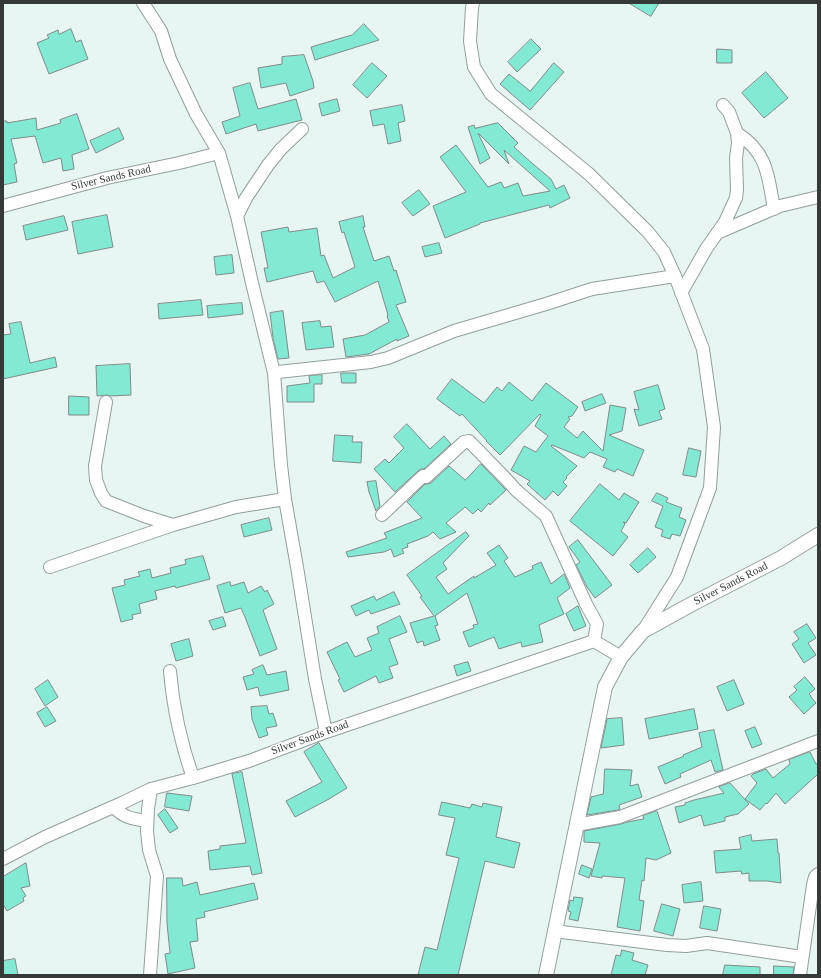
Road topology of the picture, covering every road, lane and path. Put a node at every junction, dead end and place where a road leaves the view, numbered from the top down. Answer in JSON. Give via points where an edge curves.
{"nodes":[{"id":1,"x":143,"y":3,"type":"edge"},
{"id":2,"x":474,"y":3,"type":"edge"},
{"id":3,"x":723,"y":105,"type":"dead end"},
{"id":4,"x":302,"y":129,"type":"dead end"},
{"id":5,"x":737,"y":133,"type":"junction"},
{"id":6,"x":219,"y":153,"type":"junction"},
{"id":7,"x":818,"y":197,"type":"edge"},
{"id":8,"x":3,"y":206,"type":"edge"},
{"id":9,"x":774,"y":209,"type":"junction"},
{"id":10,"x":237,"y":216,"type":"junction"},
{"id":11,"x":716,"y":233,"type":"junction"},
{"id":12,"x":675,"y":276,"type":"junction"},
{"id":13,"x":681,"y":292,"type":"junction"},
{"id":14,"x":274,"y":373,"type":"junction"},
{"id":15,"x":106,"y":402,"type":"dead end"},
{"id":16,"x":285,"y":499,"type":"junction"},
{"id":17,"x":382,"y":515,"type":"dead end"},
{"id":18,"x":173,"y":524,"type":"junction"},
{"id":19,"x":818,"y":535,"type":"edge"},
{"id":20,"x":50,"y":567,"type":"dead end"},
{"id":21,"x":643,"y":631,"type":"junction"},
{"id":22,"x":594,"y":641,"type":"junction"},
{"id":23,"x":621,"y":657,"type":"junction"},
{"id":24,"x":170,"y":671,"type":"dead end"},
{"id":25,"x":326,"y":732,"type":"junction"},
{"id":26,"x":818,"y":741,"type":"edge"},
{"id":27,"x":193,"y":778,"type":"junction"},
{"id":28,"x":150,"y":789,"type":"junction"},
{"id":29,"x":114,"y":807,"type":"junction"},
{"id":30,"x":147,"y":821,"type":"junction"},
{"id":31,"x":576,"y":825,"type":"junction"},
{"id":32,"x":3,"y":859,"type":"edge"},
{"id":33,"x":818,"y":874,"type":"edge"},
{"id":34,"x":554,"y":931,"type":"junction"},
{"id":35,"x":802,"y":957,"type":"junction"},
{"id":36,"x":150,"y":975,"type":"edge"},
{"id":37,"x":546,"y":975,"type":"edge"},
{"id":38,"x":800,"y":975,"type":"edge"}],
"edges":[{"from":1,"to":6,"type":"street","via":[[161,31],[170,60],[196,114]]},
{"from":2,"to":12,"type":"street","via":[[470,41],[474,67],[491,94],[589,174],[648,232],[664,252]]},
{"from":3,"to":5,"type":"street"},
{"from":4,"to":10,"type":"street","via":[[268,165]]},
{"from":5,"to":9,"type":"street","via":[[754,146],[764,164],[769,177]]},
{"from":5,"to":11,"type":"street","via":[[736,198],[725,222]]},
{"from":6,"to":8,"type":"street","name":"Silver Sands Road","via":[[106,178]]},
{"from":6,"to":10,"type":"street"},
{"from":7,"to":9,"type":"street"},
{"from":9,"to":11,"type":"street"},
{"from":10,"to":14,"type":"street"},
{"from":11,"to":13,"type":"street"},
{"from":12,"to":13,"type":"street"},
{"from":12,"to":14,"type":"street","via":[[592,288],[454,331],[388,358]]},
{"from":13,"to":21,"type":"street","via":[[704,349],[714,427],[710,488],[677,577]]},
{"from":14,"to":16,"type":"street"},
{"from":15,"to":18,"type":"street","via":[[95,466],[96,480],[101,493],[106,501]]},
{"from":16,"to":18,"type":"street","via":[[236,507]]},
{"from":16,"to":25,"type":"street"},
{"from":17,"to":22,"type":"street","via":[[422,476],[426,478],[464,442],[470,441],[517,491],[546,516],[597,624]]},
{"from":18,"to":20,"type":"street"},
{"from":19,"to":21,"type":"street","name":"Silver Sands Road","via":[[781,558]]},
{"from":21,"to":23,"type":"street","name":"Silver Sands Road"},
{"from":22,"to":23,"type":"street"},
{"from":22,"to":25,"type":"street","name":"Silver Sands Road"},
{"from":23,"to":31,"type":"street","name":"Silver Sands Road","via":[[604,688]]},
{"from":24,"to":27,"type":"street","via":[[175,713]]},
{"from":25,"to":27,"type":"street","name":"Silver Sands Road"},
{"from":26,"to":31,"type":"street","via":[[620,817]]},
{"from":27,"to":28,"type":"street","name":"Silver Sands Road"},
{"from":28,"to":29,"type":"street","name":"Silver Sands Road"},
{"from":28,"to":30,"type":"street"},
{"from":29,"to":30,"type":"street","via":[[126,817]]},
{"from":29,"to":32,"type":"street","name":"Silver Sands Road","via":[[45,837]]},
{"from":30,"to":36,"type":"street","via":[[149,850],[157,876]]},
{"from":31,"to":34,"type":"street","name":"Silver Sands Road"},
{"from":33,"to":35,"type":"street","via":[[813,885]]},
{"from":34,"to":35,"type":"street","via":[[686,946],[707,943]]},
{"from":34,"to":37,"type":"street","name":"Silver Sands Road"},
{"from":35,"to":38,"type":"street"}]}
